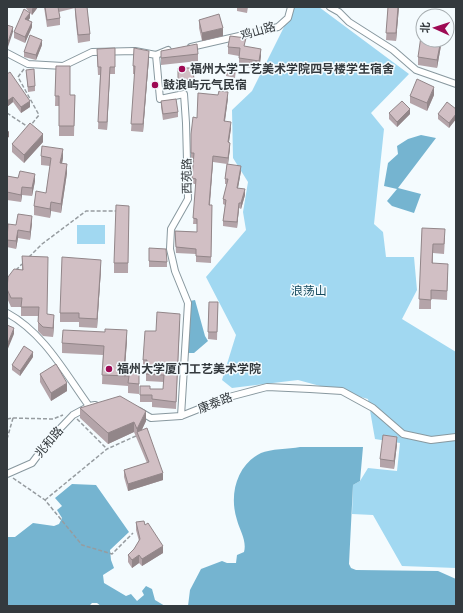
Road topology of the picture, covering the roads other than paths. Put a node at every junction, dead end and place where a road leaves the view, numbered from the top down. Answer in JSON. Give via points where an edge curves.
{"nodes":[{"id":1,"x":291,"y":7,"type":"edge"},
{"id":2,"x":330,"y":7,"type":"edge"},
{"id":3,"x":185,"y":47,"type":"edge"},
{"id":4,"x":177,"y":48,"type":"edge"},
{"id":5,"x":7,"y":53,"type":"edge"},
{"id":6,"x":156,"y":54,"type":"junction"},
{"id":7,"x":456,"y":84,"type":"edge"},
{"id":8,"x":7,"y":313,"type":"edge"},
{"id":9,"x":102,"y":404,"type":"edge"},
{"id":10,"x":89,"y":406,"type":"junction"},
{"id":11,"x":133,"y":408,"type":"edge"},
{"id":12,"x":181,"y":416,"type":"junction"},
{"id":13,"x":456,"y":437,"type":"edge"},
{"id":14,"x":7,"y":474,"type":"edge"}],
"edges":[{"from":1,"to":3,"type":"street","name":"鸡山路","via":[[288,18],[278,27],[200,46]]},
{"from":2,"to":7,"type":"street","via":[[393,50],[416,70]]},
{"from":4,"to":6,"type":"street"},
{"from":5,"to":6,"type":"street","via":[[28,64],[63,66],[92,52],[135,51]]},
{"from":6,"to":12,"type":"street","name":"西苑路","via":[[160,99],[184,94],[188,200],[171,228],[170,249],[175,271],[188,303]]},
{"from":8,"to":10,"type":"street","via":[[42,340]]},
{"from":9,"to":10,"type":"street"},
{"from":10,"to":14,"type":"street","name":"兆和路","via":[[70,414],[32,463]]},
{"from":11,"to":12,"type":"street","name":"康泰路","via":[[151,418]]},
{"from":12,"to":13,"type":"street","name":"康泰路","via":[[229,397],[267,387],[310,388],[342,391],[373,408],[402,434],[430,440]]}]}
